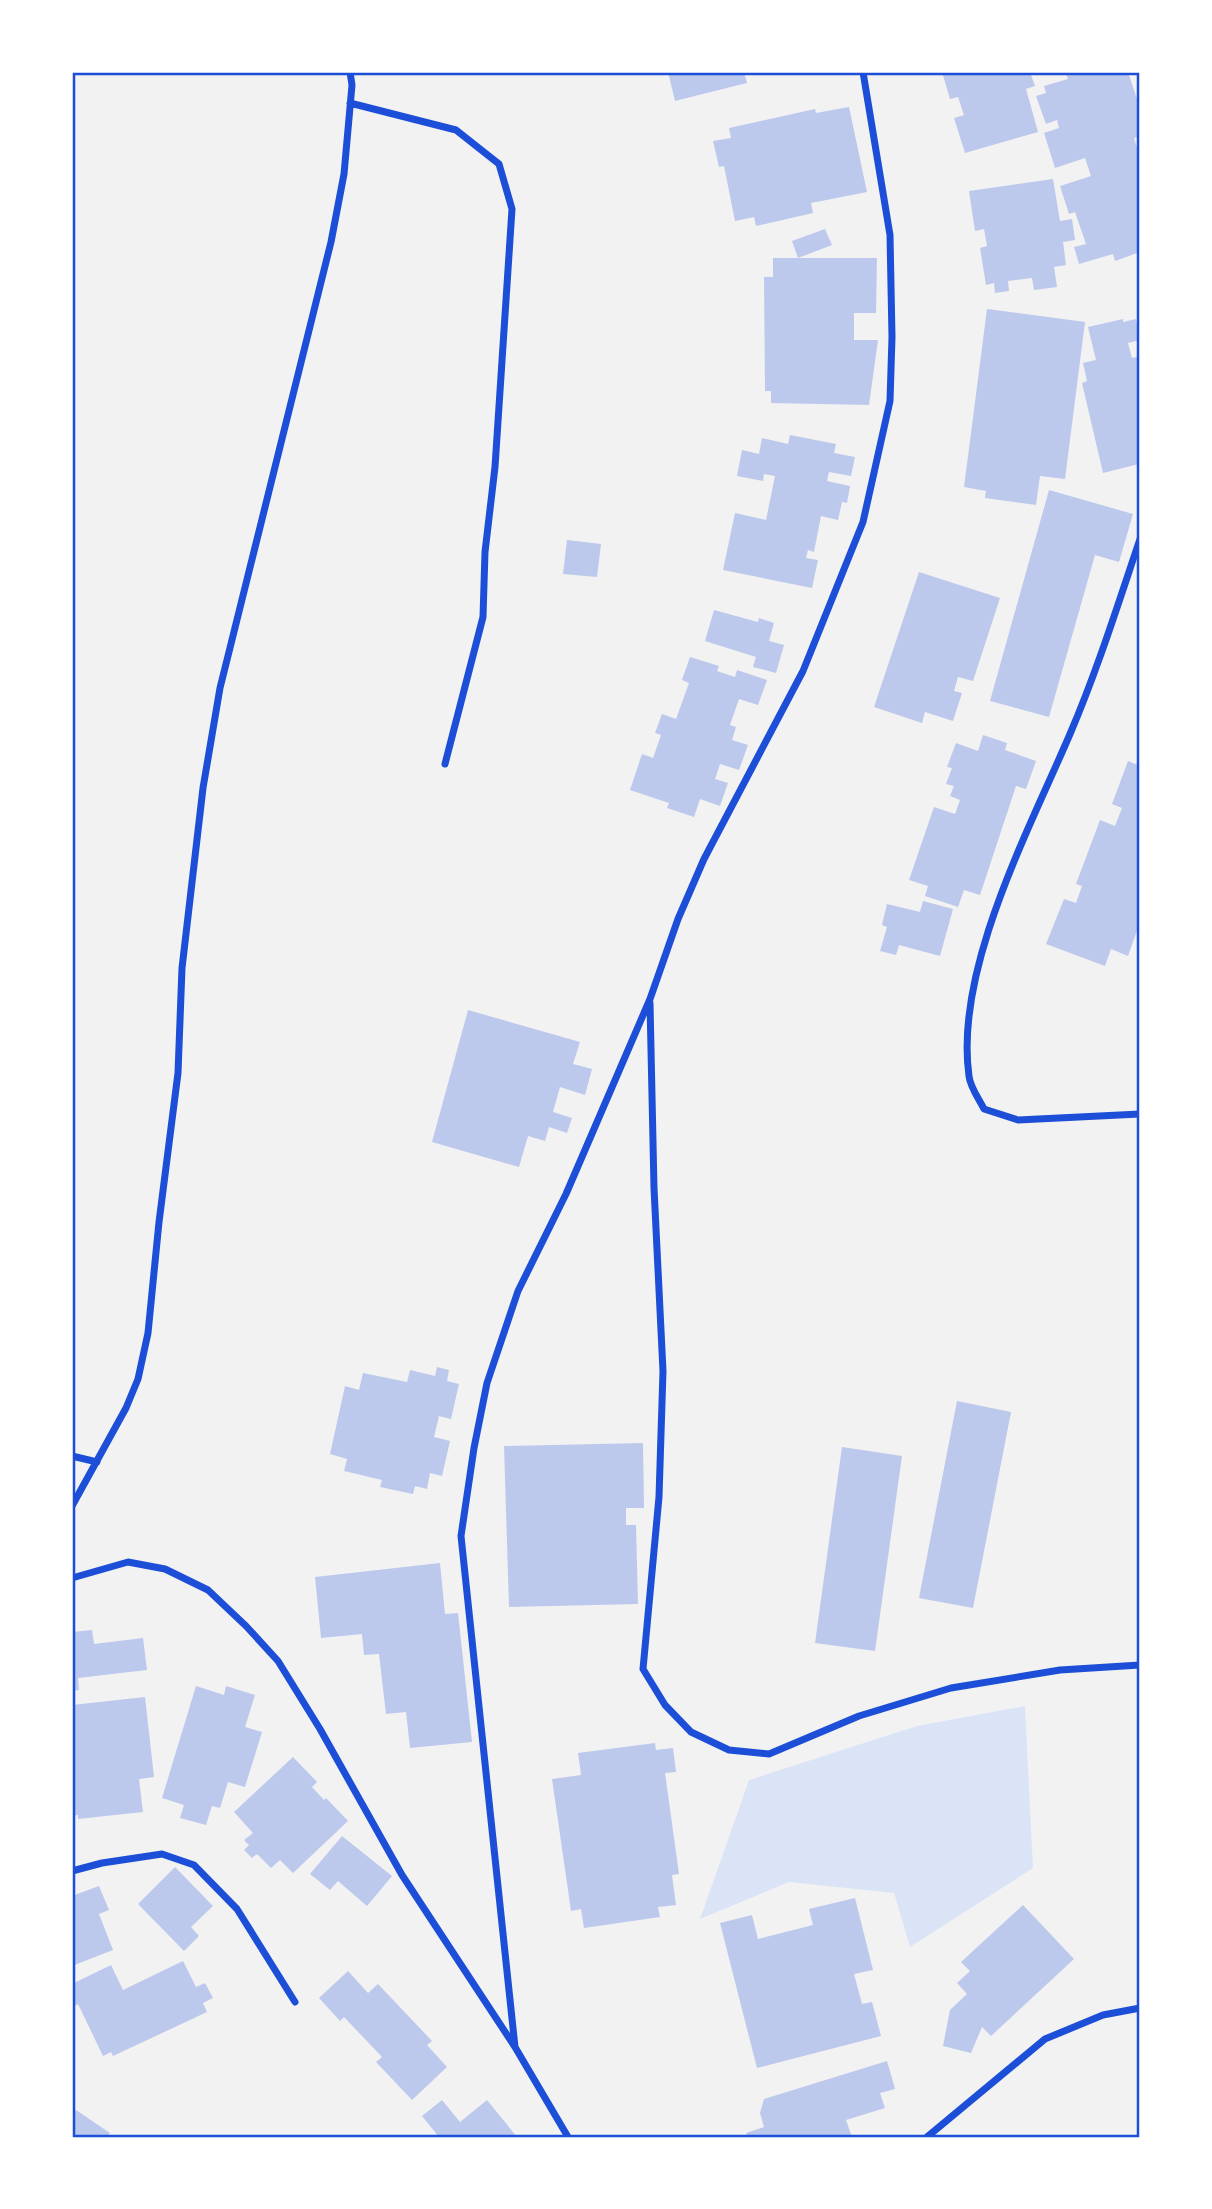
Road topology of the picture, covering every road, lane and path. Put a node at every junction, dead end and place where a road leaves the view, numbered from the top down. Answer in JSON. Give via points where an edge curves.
{"nodes":[{"id":1,"x":350,"y":72,"type":"edge"},
{"id":2,"x":863,"y":72,"type":"edge"},
{"id":3,"x":350,"y":103,"type":"junction"},
{"id":4,"x":1140,"y":539,"type":"edge"},
{"id":5,"x":445,"y":764,"type":"dead end"},
{"id":6,"x":650,"y":999,"type":"junction"},
{"id":7,"x":1140,"y":1114,"type":"edge"},
{"id":8,"x":72,"y":1456,"type":"edge"},
{"id":9,"x":97,"y":1462,"type":"junction"},
{"id":10,"x":72,"y":1506,"type":"edge"},
{"id":11,"x":72,"y":1578,"type":"edge"},
{"id":12,"x":1140,"y":1665,"type":"edge"},
{"id":13,"x":72,"y":1871,"type":"edge"},
{"id":14,"x":295,"y":2002,"type":"dead end"},
{"id":15,"x":1140,"y":2008,"type":"edge"},
{"id":16,"x":514,"y":2047,"type":"junction"},
{"id":17,"x":568,"y":2137,"type":"edge"},
{"id":18,"x":927,"y":2137,"type":"edge"}],
"edges":[{"from":1,"to":3,"type":"street"},
{"from":2,"to":6,"type":"street","via":[[890,235],[892,337],[890,401],[863,522],[803,671],[704,859]]},
{"from":3,"to":5,"type":"street","via":[[456,130],[499,164],[512,209],[483,617]]},
{"from":3,"to":9,"type":"street","via":[[344,174],[331,242],[220,688],[203,788],[182,968],[178,1073],[148,1333],[138,1379]]},
{"from":4,"to":7,"type":"street","via":[[1070,732],[1024,834],[981,955],[967,1025],[969,1078],[984,1110],[1018,1120]]},
{"from":6,"to":12,"type":"street","via":[[663,1371],[659,1497],[643,1669],[665,1705],[691,1732],[729,1750],[769,1754],[859,1716],[951,1688],[1059,1670]]},
{"from":6,"to":16,"type":"street","via":[[566,1194],[518,1292],[487,1382],[461,1536]]},
{"from":8,"to":9,"type":"street"},
{"from":9,"to":10,"type":"street"},
{"from":11,"to":16,"type":"street","via":[[128,1562],[165,1569],[208,1590],[246,1626],[278,1661],[402,1875]]},
{"from":13,"to":14,"type":"street","via":[[162,1854],[194,1865],[237,1909]]},
{"from":15,"to":18,"type":"street","via":[[1102,2015],[1045,2039]]},
{"from":16,"to":17,"type":"street"}]}
